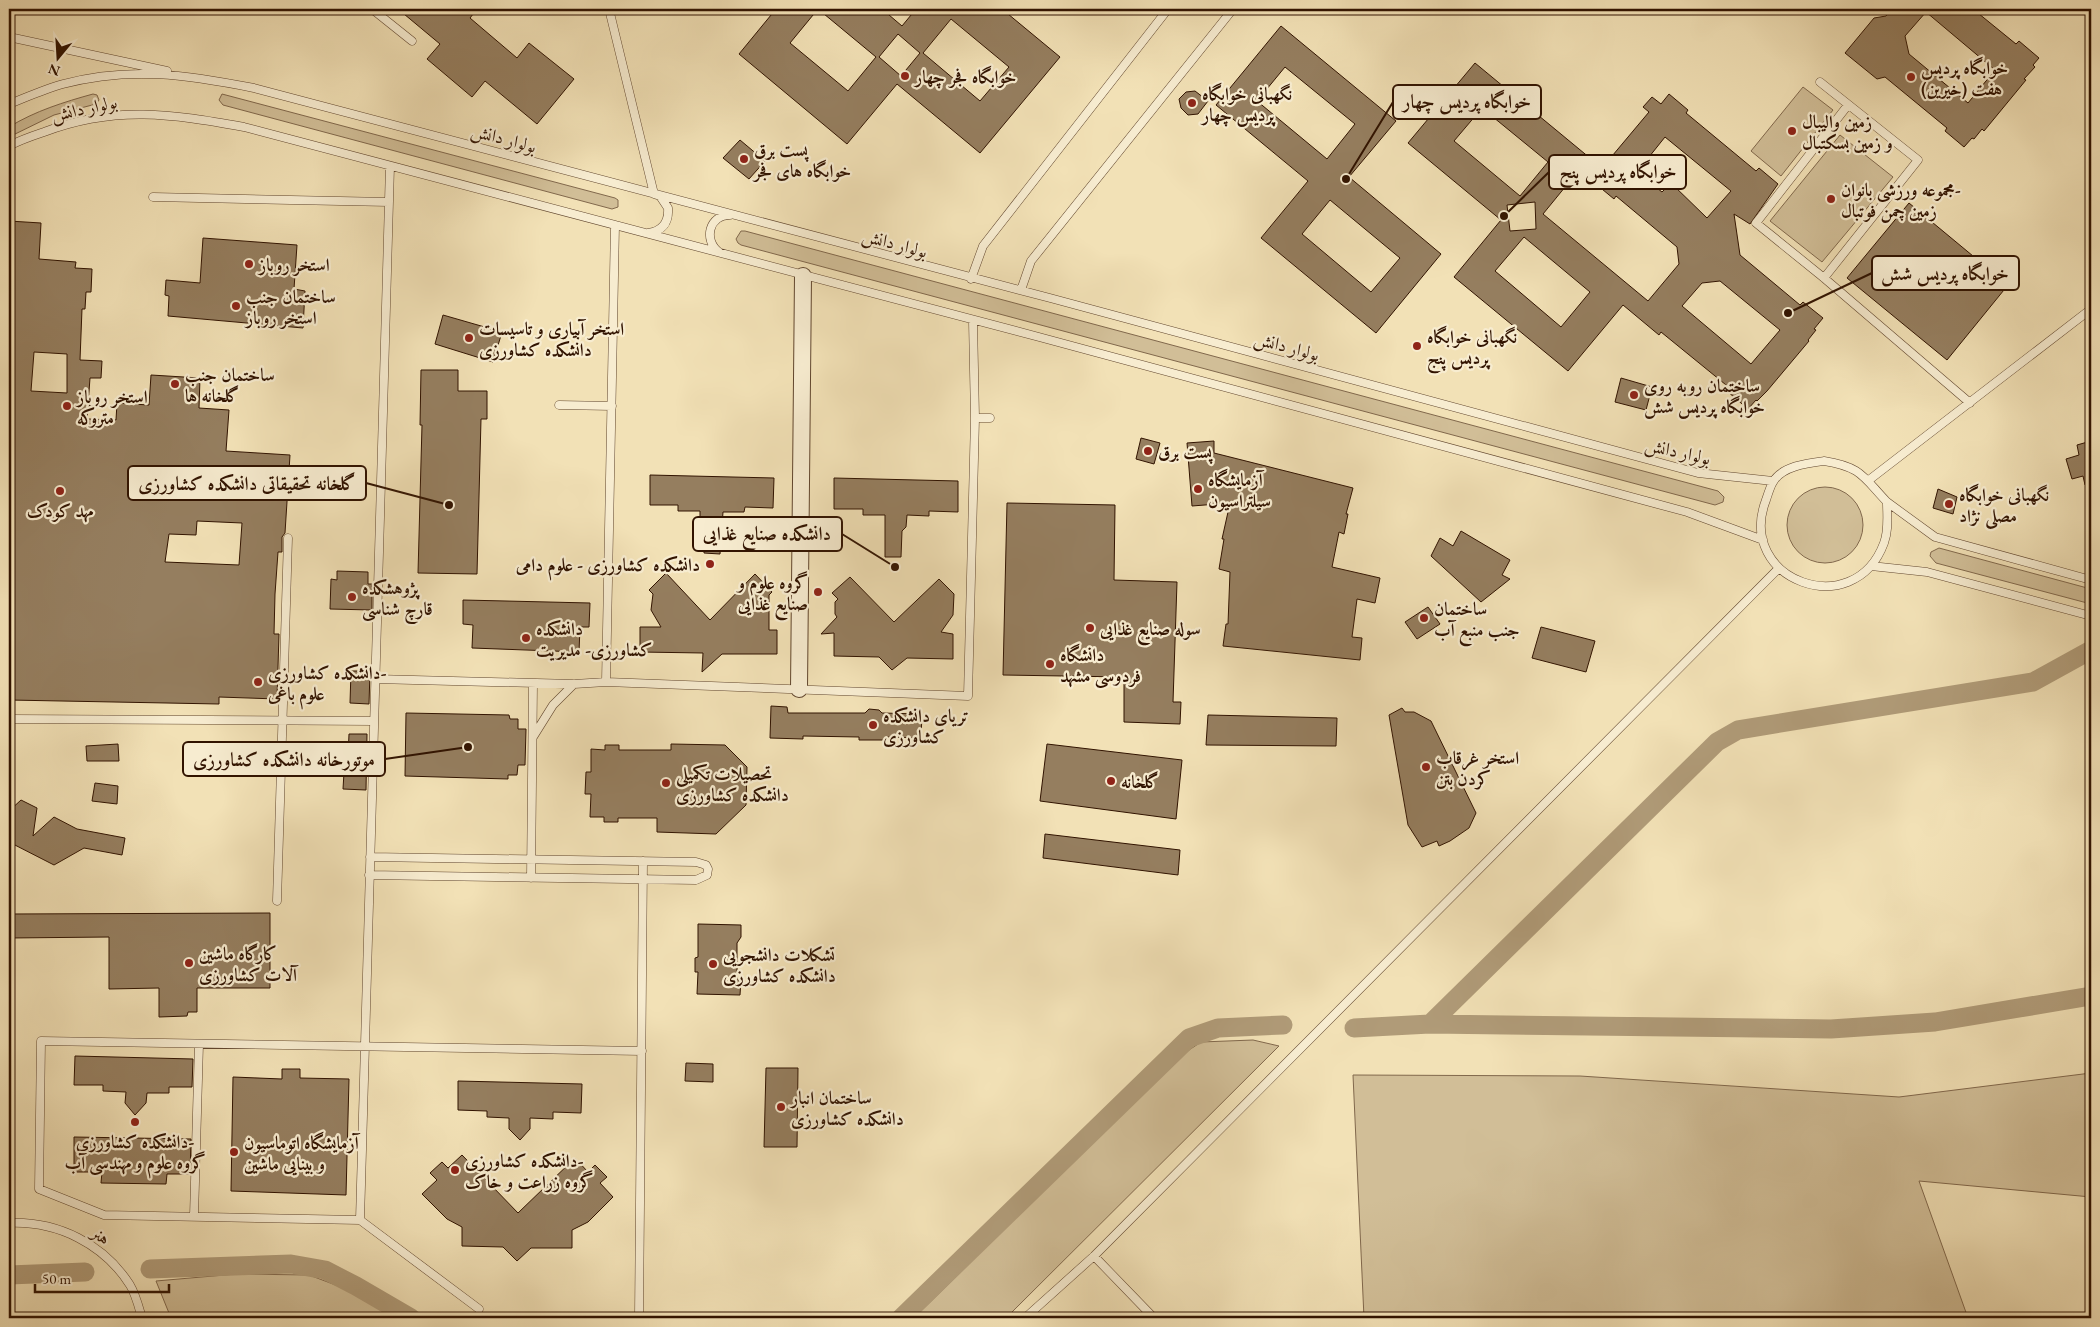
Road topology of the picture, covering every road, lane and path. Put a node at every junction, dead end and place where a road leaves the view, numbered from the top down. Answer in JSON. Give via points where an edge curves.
{"nodes":[{"id":1,"x":372,"y":9,"type":"edge"},
{"id":2,"x":609,"y":9,"type":"edge"},
{"id":3,"x":1168,"y":9,"type":"edge"},
{"id":4,"x":1233,"y":9,"type":"edge"},
{"id":5,"x":9,"y":36,"type":"edge"},
{"id":6,"x":412,"y":41,"type":"dead end"},
{"id":7,"x":189,"y":76,"type":"junction"},
{"id":8,"x":1820,"y":82,"type":"dead end"},
{"id":9,"x":9,"y":104,"type":"edge"},
{"id":10,"x":1848,"y":105,"type":"junction"},
{"id":11,"x":9,"y":146,"type":"edge"},
{"id":12,"x":390,"y":166,"type":"junction"},
{"id":13,"x":654,"y":194,"type":"junction"},
{"id":14,"x":153,"y":197,"type":"dead end"},
{"id":15,"x":389,"y":202,"type":"junction"},
{"id":16,"x":734,"y":215,"type":"junction"},
{"id":17,"x":615,"y":225,"type":"junction"},
{"id":18,"x":642,"y":232,"type":"junction"},
{"id":19,"x":724,"y":254,"type":"junction"},
{"id":20,"x":803,"y":276,"type":"junction"},
{"id":21,"x":1824,"y":278,"type":"junction"},
{"id":22,"x":971,"y":279,"type":"junction"},
{"id":23,"x":1021,"y":290,"type":"junction"},
{"id":24,"x":2091,"y":309,"type":"edge"},
{"id":25,"x":973,"y":321,"type":"junction"},
{"id":26,"x":1970,"y":403,"type":"junction"},
{"id":27,"x":559,"y":405,"type":"dead end"},
{"id":28,"x":612,"y":406,"type":"junction"},
{"id":29,"x":975,"y":418,"type":"junction"},
{"id":30,"x":990,"y":418,"type":"dead end"},
{"id":31,"x":1869,"y":480,"type":"junction"},
{"id":32,"x":1773,"y":481,"type":"junction"},
{"id":33,"x":1887,"y":502,"type":"junction"},
{"id":34,"x":288,"y":538,"type":"dead end"},
{"id":35,"x":1763,"y":540,"type":"junction"},
{"id":36,"x":1871,"y":566,"type":"junction"},
{"id":37,"x":1779,"y":568,"type":"junction"},
{"id":38,"x":2091,"y":580,"type":"edge"},
{"id":39,"x":2091,"y":616,"type":"edge"},
{"id":40,"x":375,"y":679,"type":"junction"},
{"id":41,"x":606,"y":682,"type":"junction"},
{"id":42,"x":533,"y":683,"type":"junction"},
{"id":43,"x":574,"y":684,"type":"junction"},
{"id":44,"x":799,"y":689,"type":"junction"},
{"id":45,"x":9,"y":719,"type":"edge"},
{"id":46,"x":283,"y":721,"type":"junction"},
{"id":47,"x":374,"y":721,"type":"junction"},
{"id":48,"x":532,"y":738,"type":"junction"},
{"id":49,"x":370,"y":857,"type":"junction"},
{"id":50,"x":531,"y":859,"type":"junction"},
{"id":51,"x":643,"y":861,"type":"junction"},
{"id":52,"x":369,"y":875,"type":"junction"},
{"id":53,"x":531,"y":878,"type":"junction"},
{"id":54,"x":643,"y":880,"type":"junction"},
{"id":55,"x":277,"y":901,"type":"dead end"},
{"id":56,"x":199,"y":1044,"type":"junction"},
{"id":57,"x":364,"y":1047,"type":"junction"},
{"id":58,"x":642,"y":1051,"type":"junction"},
{"id":59,"x":194,"y":1216,"type":"junction"},
{"id":60,"x":360,"y":1220,"type":"junction"},
{"id":61,"x":9,"y":1223,"type":"edge"},
{"id":62,"x":1094,"y":1256,"type":"junction"},
{"id":63,"x":479,"y":1309,"type":"dead end"},
{"id":64,"x":142,"y":1318,"type":"edge"},
{"id":65,"x":639,"y":1318,"type":"edge"},
{"id":66,"x":1025,"y":1318,"type":"edge"},
{"id":67,"x":1154,"y":1318,"type":"edge"}],
"edges":[{"from":1,"to":6,"type":"lane"},
{"from":2,"to":13,"type":"lane"},
{"from":3,"to":22,"type":"lane","via":[[983,246]]},
{"from":4,"to":23,"type":"lane","via":[[1032,261]]},
{"from":5,"to":7,"type":"lane"},
{"from":7,"to":9,"type":"lane","name":"بولوار دانش","via":[[122,73],[63,84]]},
{"from":7,"to":13,"type":"lane","name":"بولوار دانش","via":[[254,88]]},
{"from":8,"to":10,"type":"lane"},
{"from":10,"to":21,"type":"lane","via":[[1756,223]]},
{"from":10,"to":21,"type":"lane","via":[[1918,160]]},
{"from":11,"to":12,"type":"lane","name":"بولوار دانش","via":[[67,123],[120,114],[182,116],[244,127]]},
{"from":12,"to":15,"type":"lane"},
{"from":12,"to":17,"type":"lane","name":"بولوار دانش"},
{"from":13,"to":16,"type":"lane","name":"بولوار دانش"},
{"from":13,"to":18,"type":"lane","via":[[660,196],[668,208],[667,222],[657,232]]},
{"from":14,"to":15,"type":"lane"},
{"from":15,"to":40,"type":"lane"},
{"from":16,"to":19,"type":"lane","via":[[720,216],[709,233],[712,247]]},
{"from":16,"to":22,"type":"lane","name":"بولوار دانش"},
{"from":17,"to":18,"type":"lane","name":"بولوار دانش"},
{"from":17,"to":28,"type":"lane"},
{"from":18,"to":19,"type":"lane","name":"بولوار دانش"},
{"from":19,"to":20,"type":"lane","name":"بولوار دانش"},
{"from":20,"to":25,"type":"lane","name":"بولوار دانش"},
{"from":20,"to":44,"type":"street"},
{"from":21,"to":26,"type":"lane"},
{"from":22,"to":23,"type":"lane","name":"بولوار دانش"},
{"from":23,"to":32,"type":"lane","name":"بولوار دانش","via":[[1698,473]]},
{"from":24,"to":26,"type":"lane"},
{"from":25,"to":29,"type":"lane"},
{"from":25,"to":35,"type":"lane","name":"بولوار دانش","via":[[1687,512]]},
{"from":26,"to":31,"type":"lane"},
{"from":27,"to":28,"type":"lane"},
{"from":28,"to":41,"type":"lane"},
{"from":29,"to":30,"type":"lane"},
{"from":29,"to":44,"type":"lane","via":[[968,696]]},
{"from":31,"to":32,"type":"lane","via":[[1856,470],[1824,461],[1789,469]]},
{"from":31,"to":33,"type":"lane"},
{"from":32,"to":35,"type":"lane","via":[[1763,507]]},
{"from":33,"to":36,"type":"lane","via":[[1885,541]]},
{"from":33,"to":38,"type":"lane","via":[[1935,538]]},
{"from":34,"to":46,"type":"lane"},
{"from":35,"to":37,"type":"lane"},
{"from":36,"to":37,"type":"lane","via":[[1855,579],[1824,587],[1807,585]]},
{"from":36,"to":39,"type":"lane","via":[[1927,572]]},
{"from":37,"to":62,"type":"lane"},
{"from":40,"to":42,"type":"lane"},
{"from":40,"to":47,"type":"lane"},
{"from":41,"to":43,"type":"lane"},
{"from":41,"to":44,"type":"lane"},
{"from":42,"to":43,"type":"lane"},
{"from":42,"to":48,"type":"lane"},
{"from":43,"to":48,"type":"lane","via":[[552,705]]},
{"from":45,"to":46,"type":"lane"},
{"from":46,"to":47,"type":"lane"},
{"from":46,"to":55,"type":"lane"},
{"from":47,"to":49,"type":"lane"},
{"from":48,"to":50,"type":"lane"},
{"from":49,"to":50,"type":"lane"},
{"from":49,"to":52,"type":"lane"},
{"from":50,"to":51,"type":"lane"},
{"from":50,"to":53,"type":"lane"},
{"from":51,"to":54,"type":"lane"},
{"from":51,"to":54,"type":"lane","via":[[696,862],[708,869],[707,875],[696,880]]},
{"from":52,"to":53,"type":"lane"},
{"from":52,"to":57,"type":"lane"},
{"from":53,"to":54,"type":"lane"},
{"from":54,"to":58,"type":"lane"},
{"from":56,"to":57,"type":"lane"},
{"from":56,"to":59,"type":"lane"},
{"from":56,"to":59,"type":"lane","via":[[41,1041],[39,1190],[104,1215]]},
{"from":57,"to":58,"type":"lane"},
{"from":57,"to":60,"type":"lane"},
{"from":58,"to":65,"type":"lane"},
{"from":59,"to":60,"type":"lane"},
{"from":60,"to":63,"type":"lane"},
{"from":61,"to":64,"type":"lane","name":"هنر","via":[[66,1231],[105,1254],[131,1286]]},
{"from":62,"to":66,"type":"lane"},
{"from":62,"to":67,"type":"lane"}]}
